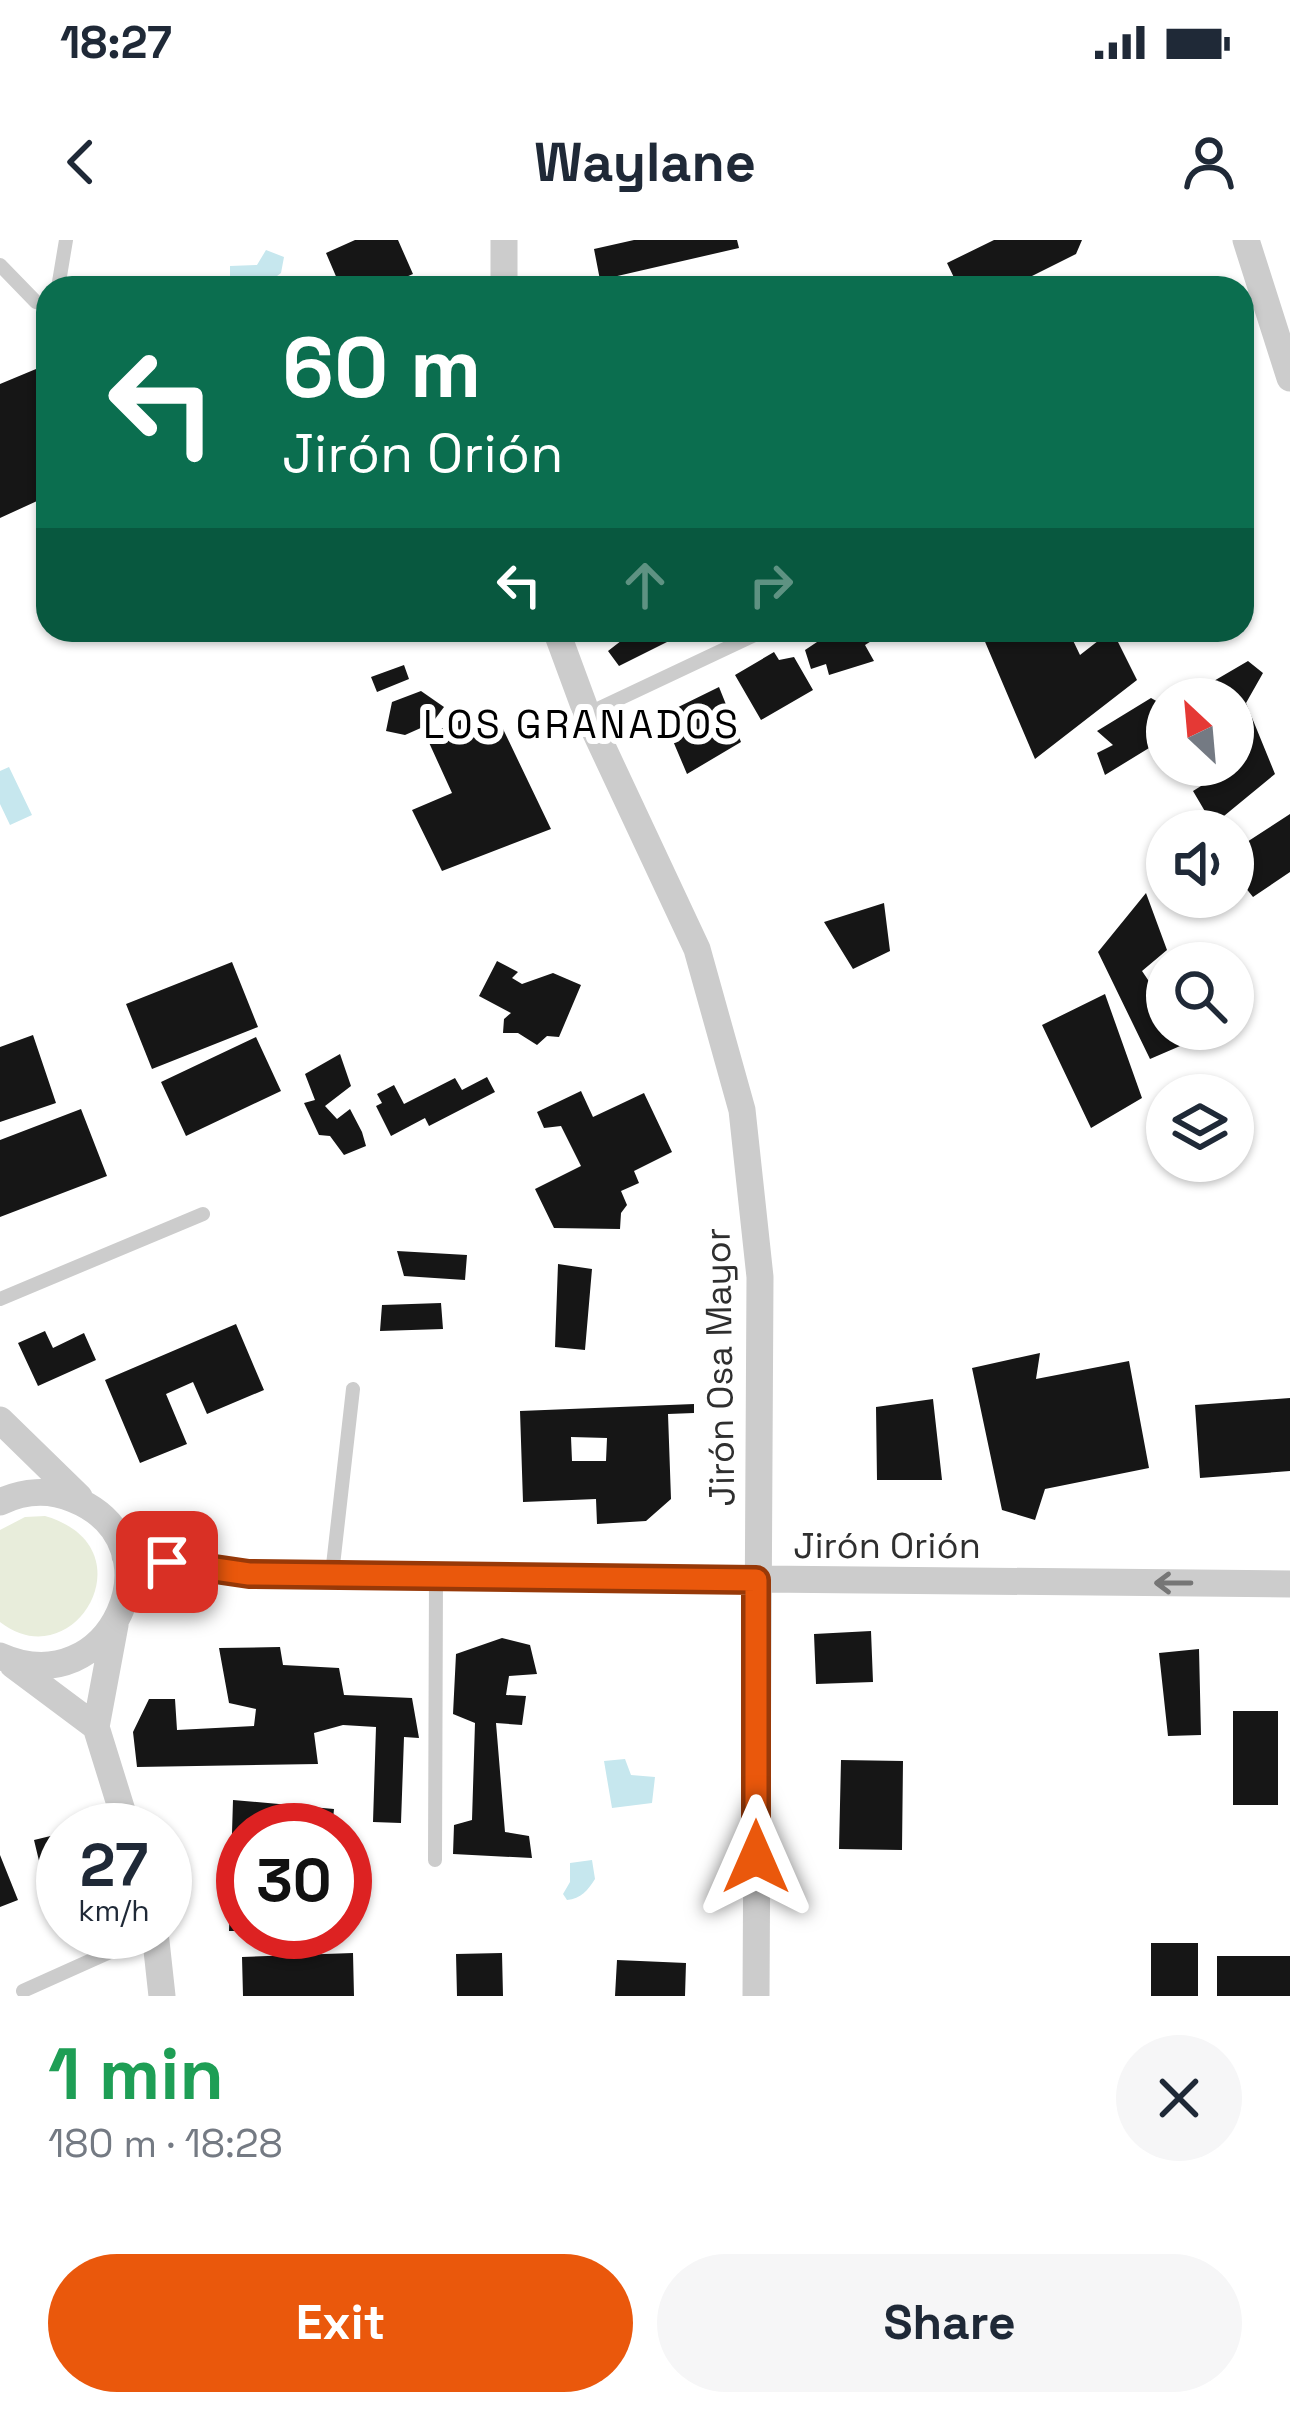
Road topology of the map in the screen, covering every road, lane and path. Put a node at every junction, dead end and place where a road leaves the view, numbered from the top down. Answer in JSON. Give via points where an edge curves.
{"nodes":[{"id":1,"x":66,"y":240,"type":"edge"},
{"id":2,"x":504,"y":240,"type":"edge"},
{"id":3,"x":1246,"y":240,"type":"edge"},
{"id":4,"x":0,"y":266,"type":"edge"},
{"id":5,"x":60,"y":276,"type":"edge"},
{"id":6,"x":504,"y":276,"type":"edge"},
{"id":7,"x":36,"y":302,"type":"edge"},
{"id":8,"x":1290,"y":378,"type":"edge"},
{"id":9,"x":560,"y":642,"type":"edge"},
{"id":10,"x":740,"y":642,"type":"edge"},
{"id":11,"x":587,"y":714,"type":"junction"},
{"id":12,"x":202,"y":1214,"type":"dead end"},
{"id":13,"x":0,"y":1299,"type":"edge"},
{"id":14,"x":353,"y":1389,"type":"dead end"},
{"id":15,"x":0,"y":1420,"type":"edge"},
{"id":16,"x":0,"y":1502,"type":"edge"},
{"id":17,"x":86,"y":1504,"type":"junction"},
{"id":18,"x":125,"y":1556,"type":"junction"},
{"id":19,"x":332,"y":1574,"type":"junction"},
{"id":20,"x":436,"y":1576,"type":"junction"},
{"id":21,"x":756,"y":1580,"type":"junction"},
{"id":22,"x":1290,"y":1584,"type":"edge"},
{"id":23,"x":115,"y":1624,"type":"junction"},
{"id":24,"x":3,"y":1658,"type":"edge"},
{"id":25,"x":96,"y":1727,"type":"junction"},
{"id":26,"x":120,"y":1803,"type":"edge"},
{"id":27,"x":435,"y":1860,"type":"dead end"},
{"id":28,"x":94,"y":1959,"type":"edge"},
{"id":29,"x":156,"y":1959,"type":"edge"},
{"id":30,"x":23,"y":1991,"type":"dead end"},
{"id":31,"x":162,"y":1996,"type":"edge"},
{"id":32,"x":756,"y":1996,"type":"edge"}],
"edges":[{"from":1,"to":5,"type":"lane"},
{"from":2,"to":6,"type":"street"},
{"from":3,"to":8,"type":"street"},
{"from":4,"to":7,"type":"lane"},
{"from":9,"to":11,"type":"street","name":"Jirón Osa Mayor"},
{"from":10,"to":11,"type":"lane"},
{"from":11,"to":21,"type":"street","name":"Jirón Osa Mayor","via":[[697,949],[742,1110],[760,1277]]},
{"from":12,"to":13,"type":"lane"},
{"from":14,"to":19,"type":"lane"},
{"from":15,"to":17,"type":"street"},
{"from":16,"to":17,"type":"street","via":[[32,1492]]},
{"from":17,"to":18,"type":"street"},
{"from":18,"to":19,"type":"street","name":"Jirón Orión","via":[[249,1574]]},
{"from":18,"to":23,"type":"street","via":[[128,1591]]},
{"from":19,"to":20,"type":"street","name":"Jirón Orión"},
{"from":20,"to":21,"type":"street","name":"Jirón Orión"},
{"from":20,"to":27,"type":"lane"},
{"from":22,"to":21,"type":"street","name":"Jirón Orión","one_way":true},
{"from":21,"to":32,"type":"street","name":"Jirón Osa Mayor"},
{"from":23,"to":24,"type":"street","via":[[79,1658],[29,1666]]},
{"from":23,"to":25,"type":"street"},
{"from":24,"to":25,"type":"street"},
{"from":25,"to":26,"type":"street"},
{"from":28,"to":30,"type":"lane"},
{"from":29,"to":31,"type":"street"}]}
